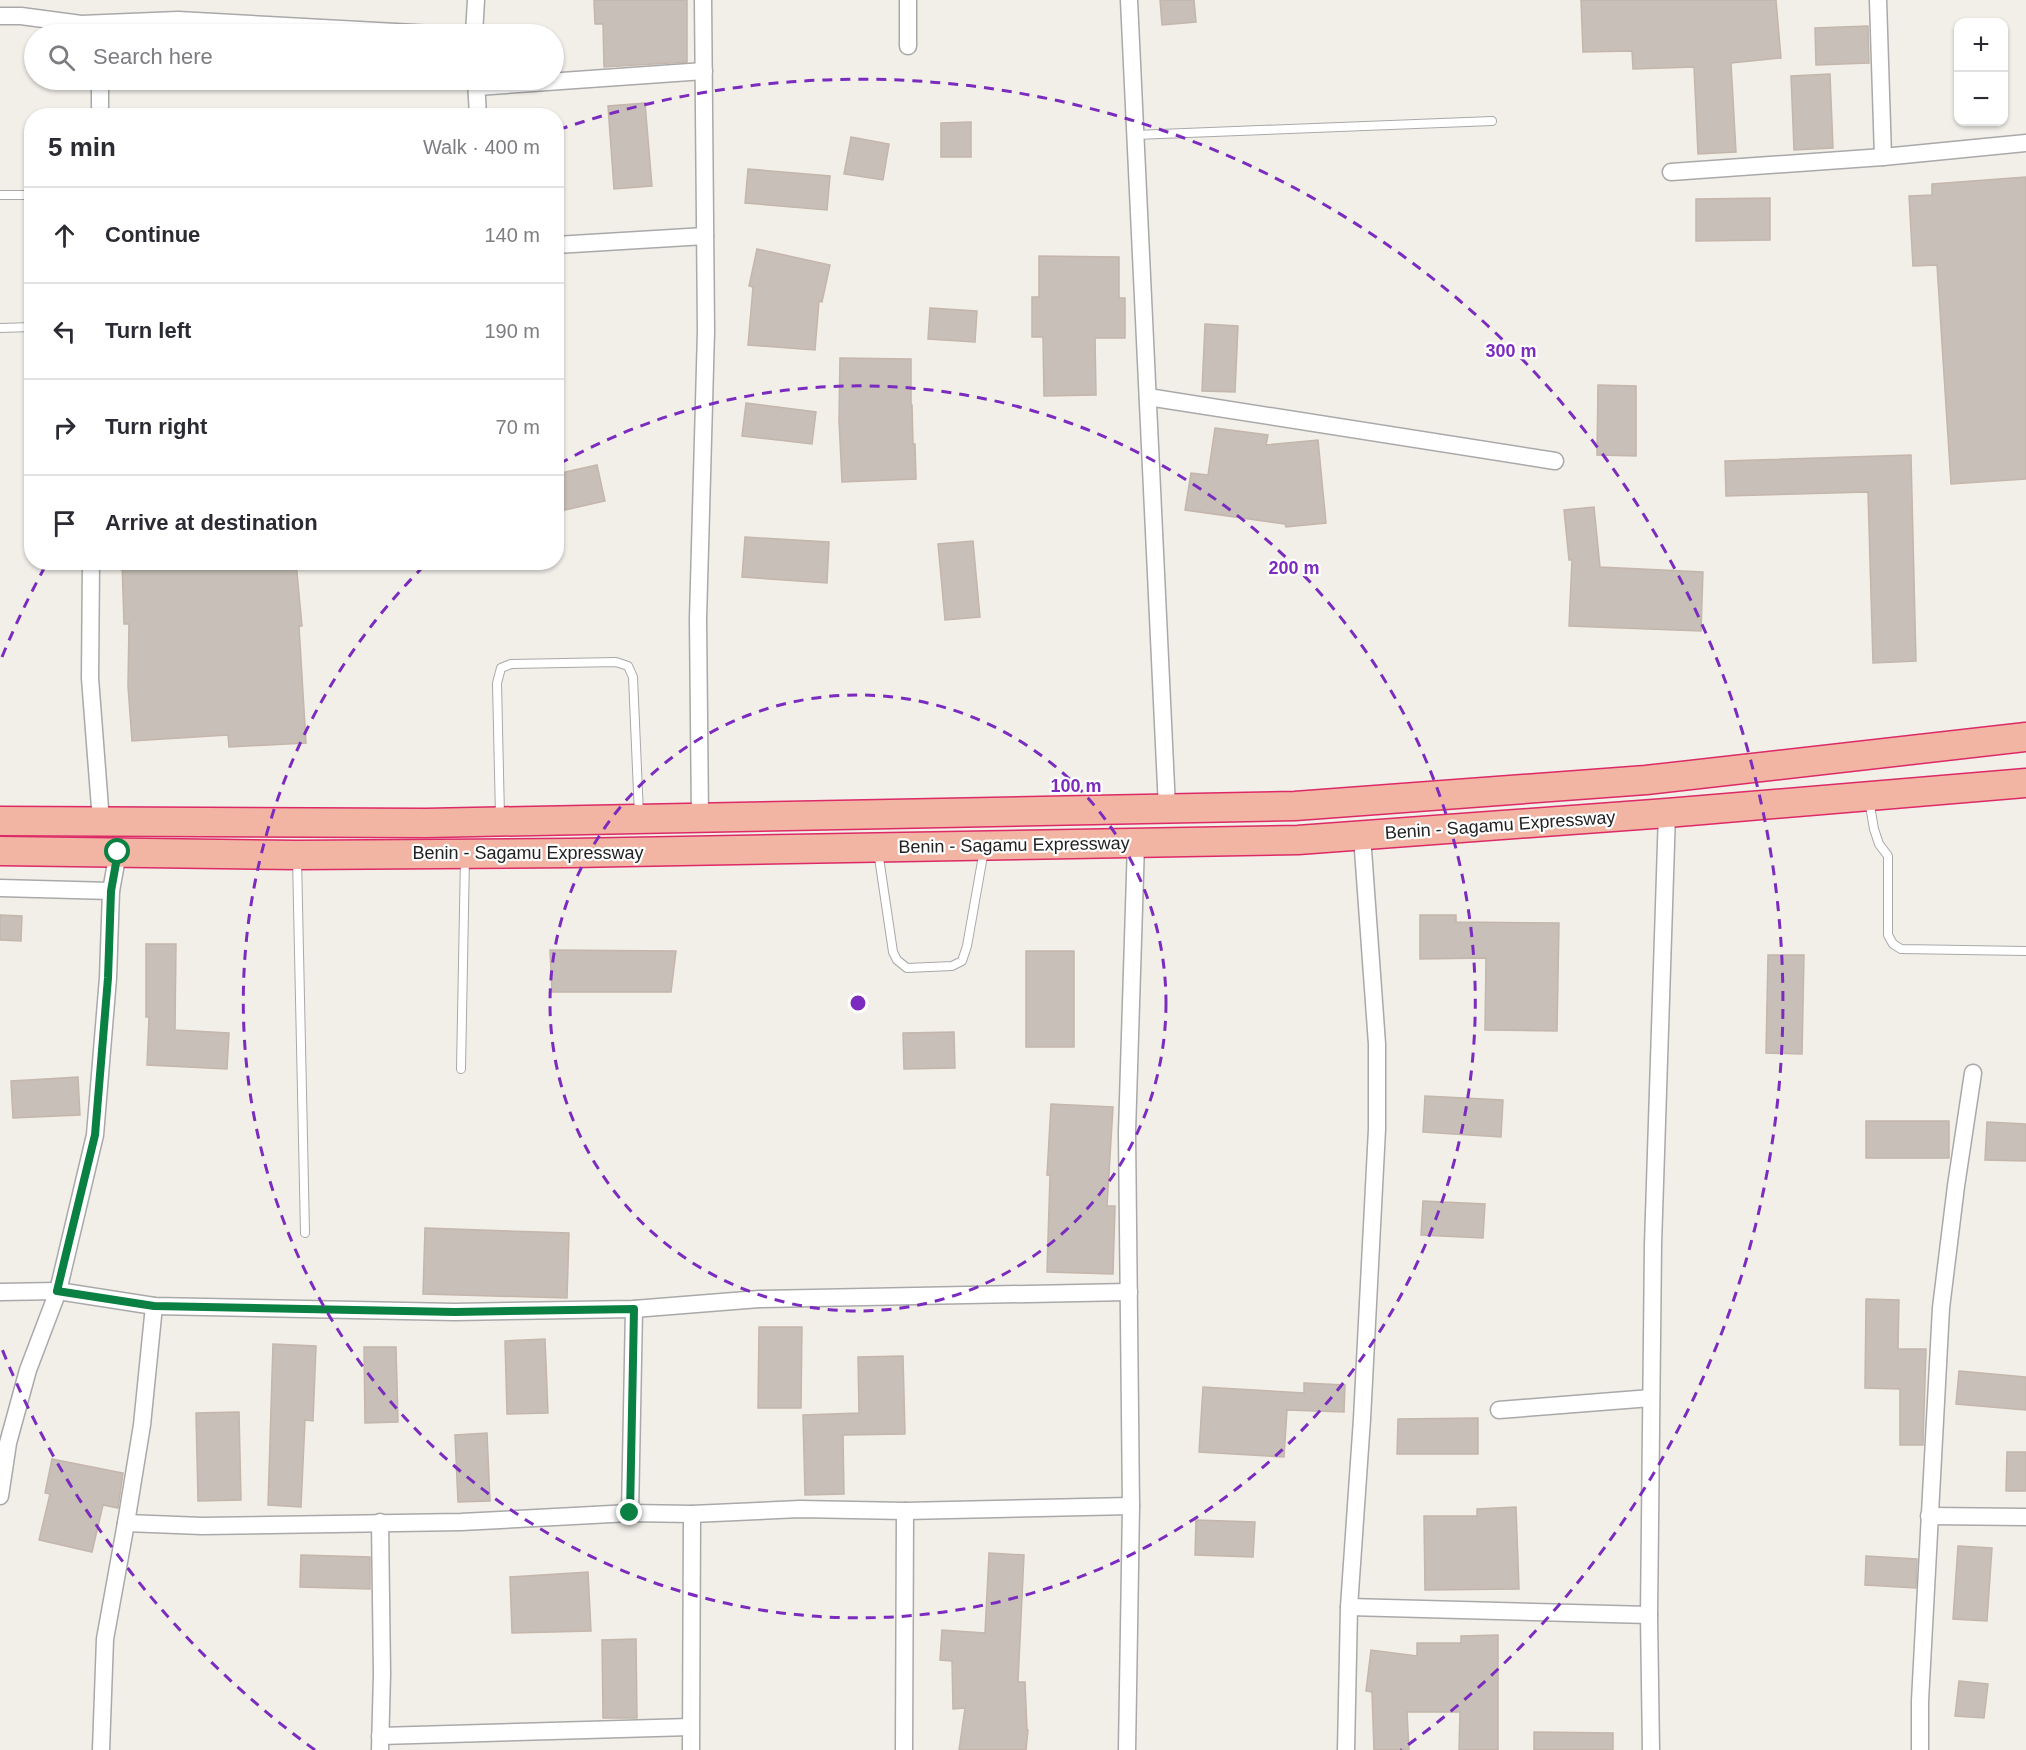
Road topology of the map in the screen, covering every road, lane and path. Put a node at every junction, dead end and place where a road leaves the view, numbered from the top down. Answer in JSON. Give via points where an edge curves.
{"nodes":[{"id":1,"x":476,"y":0,"type":"edge"},
{"id":2,"x":703,"y":0,"type":"edge"},
{"id":3,"x":908,"y":0,"type":"edge"},
{"id":4,"x":1129,"y":0,"type":"edge"},
{"id":5,"x":1878,"y":0,"type":"edge"},
{"id":6,"x":0,"y":16,"type":"edge"},
{"id":7,"x":81,"y":24,"type":"edge"},
{"id":8,"x":143,"y":24,"type":"edge"},
{"id":9,"x":251,"y":24,"type":"edge"},
{"id":10,"x":475,"y":24,"type":"edge"},
{"id":11,"x":908,"y":46,"type":"dead end"},
{"id":12,"x":704,"y":71,"type":"junction"},
{"id":13,"x":564,"y":78,"type":"edge"},
{"id":14,"x":100,"y":90,"type":"edge"},
{"id":15,"x":476,"y":90,"type":"edge"},
{"id":16,"x":100,"y":108,"type":"edge"},
{"id":17,"x":478,"y":108,"type":"edge"},
{"id":18,"x":1492,"y":121,"type":"dead end"},
{"id":19,"x":1135,"y":135,"type":"junction"},
{"id":20,"x":2026,"y":143,"type":"edge"},
{"id":21,"x":1883,"y":157,"type":"junction"},
{"id":22,"x":1671,"y":172,"type":"dead end"},
{"id":23,"x":0,"y":195,"type":"edge"},
{"id":24,"x":24,"y":195,"type":"edge"},
{"id":25,"x":705,"y":236,"type":"junction"},
{"id":26,"x":564,"y":245,"type":"edge"},
{"id":27,"x":24,"y":327,"type":"edge"},
{"id":28,"x":0,"y":328,"type":"edge"},
{"id":29,"x":1148,"y":397,"type":"junction"},
{"id":30,"x":1555,"y":461,"type":"dead end"},
{"id":31,"x":91,"y":570,"type":"edge"},
{"id":32,"x":2026,"y":737,"type":"edge"},
{"id":33,"x":2026,"y":783,"type":"edge"},
{"id":34,"x":1868,"y":796,"type":"junction"},
{"id":35,"x":1167,"y":808,"type":"junction"},
{"id":36,"x":1667,"y":813,"type":"junction"},
{"id":37,"x":700,"y":818,"type":"junction"},
{"id":38,"x":639,"y":819,"type":"junction"},
{"id":39,"x":0,"y":821,"type":"edge"},
{"id":40,"x":101,"y":821,"type":"junction"},
{"id":41,"x":500,"y":822,"type":"junction"},
{"id":42,"x":1362,"y":836,"type":"junction"},
{"id":43,"x":1136,"y":843,"type":"junction"},
{"id":44,"x":985,"y":846,"type":"junction"},
{"id":45,"x":877,"y":848,"type":"junction"},
{"id":46,"x":0,"y":851,"type":"edge"},
{"id":47,"x":118,"y":852,"type":"junction"},
{"id":48,"x":465,"y":853,"type":"junction"},
{"id":49,"x":297,"y":855,"type":"junction"},
{"id":50,"x":0,"y":888,"type":"edge"},
{"id":51,"x":111,"y":891,"type":"junction"},
{"id":52,"x":2026,"y":951,"type":"edge"},
{"id":53,"x":461,"y":1069,"type":"dead end"},
{"id":54,"x":1973,"y":1073,"type":"dead end"},
{"id":55,"x":305,"y":1233,"type":"dead end"},
{"id":56,"x":57,"y":1291,"type":"junction"},
{"id":57,"x":0,"y":1292,"type":"edge"},
{"id":58,"x":1129,"y":1292,"type":"junction"},
{"id":59,"x":154,"y":1306,"type":"junction"},
{"id":60,"x":634,"y":1309,"type":"junction"},
{"id":61,"x":1652,"y":1398,"type":"junction"},
{"id":62,"x":1499,"y":1410,"type":"dead end"},
{"id":63,"x":0,"y":1496,"type":"edge"},
{"id":64,"x":1131,"y":1506,"type":"junction"},
{"id":65,"x":905,"y":1511,"type":"junction"},
{"id":66,"x":630,"y":1513,"type":"junction"},
{"id":67,"x":692,"y":1514,"type":"junction"},
{"id":68,"x":1929,"y":1515,"type":"junction"},
{"id":69,"x":2026,"y":1517,"type":"edge"},
{"id":70,"x":380,"y":1522,"type":"junction"},
{"id":71,"x":126,"y":1523,"type":"junction"},
{"id":72,"x":1348,"y":1607,"type":"junction"},
{"id":73,"x":1649,"y":1616,"type":"junction"},
{"id":74,"x":690,"y":1727,"type":"junction"},
{"id":75,"x":380,"y":1743,"type":"edge"},
{"id":76,"x":101,"y":1750,"type":"edge"},
{"id":77,"x":691,"y":1750,"type":"edge"},
{"id":78,"x":904,"y":1750,"type":"edge"},
{"id":79,"x":1127,"y":1750,"type":"edge"},
{"id":80,"x":1346,"y":1750,"type":"edge"},
{"id":81,"x":1650,"y":1750,"type":"edge"},
{"id":82,"x":1920,"y":1750,"type":"edge"}],
"edges":[{"from":1,"to":10,"type":"street"},
{"from":2,"to":12,"type":"street"},
{"from":3,"to":11,"type":"street"},
{"from":4,"to":19,"type":"street"},
{"from":5,"to":21,"type":"street"},
{"from":6,"to":7,"type":"street"},
{"from":8,"to":9,"type":"street","via":[[178,20]]},
{"from":12,"to":13,"type":"street"},
{"from":12,"to":25,"type":"street"},
{"from":14,"to":16,"type":"street"},
{"from":15,"to":17,"type":"street"},
{"from":18,"to":19,"type":"lane"},
{"from":19,"to":29,"type":"street"},
{"from":20,"to":21,"type":"street"},
{"from":21,"to":22,"type":"street"},
{"from":23,"to":24,"type":"lane"},
{"from":25,"to":26,"type":"street"},
{"from":25,"to":37,"type":"street","via":[[698,619]]},
{"from":27,"to":28,"type":"lane"},
{"from":29,"to":30,"type":"street"},
{"from":29,"to":35,"type":"street"},
{"from":31,"to":40,"type":"street","via":[[90,678]]},
{"from":32,"to":35,"type":"highway","via":[[1646,780],[1295,806]]},
{"from":33,"to":34,"type":"highway","name":"Benin - Sagamu Expressway"},
{"from":34,"to":36,"type":"highway","name":"Benin - Sagamu Expressway"},
{"from":34,"to":52,"type":"lane","via":[[1874,829],[1888,856],[1888,935],[1893,944],[1901,949]]},
{"from":35,"to":37,"type":"highway"},
{"from":36,"to":42,"type":"highway","name":"Benin - Sagamu Expressway"},
{"from":36,"to":61,"type":"street","via":[[1653,1233]]},
{"from":37,"to":38,"type":"highway"},
{"from":38,"to":41,"type":"highway"},
{"from":38,"to":41,"type":"lane","via":[[633,677],[628,666],[616,662],[511,664],[501,668],[497,683]]},
{"from":39,"to":40,"type":"highway"},
{"from":40,"to":41,"type":"highway"},
{"from":42,"to":43,"type":"highway","name":"Benin - Sagamu Expressway"},
{"from":42,"to":72,"type":"street","via":[[1377,1044],[1377,1129]]},
{"from":43,"to":44,"type":"highway","name":"Benin - Sagamu Expressway"},
{"from":43,"to":58,"type":"street","via":[[1127,1132]]},
{"from":44,"to":45,"type":"highway","name":"Benin - Sagamu Expressway"},
{"from":44,"to":45,"type":"lane","via":[[962,961],[952,966],[907,968],[893,952]]},
{"from":45,"to":48,"type":"highway","name":"Benin - Sagamu Expressway"},
{"from":46,"to":47,"type":"highway","name":"Benin - Sagamu Expressway"},
{"from":47,"to":49,"type":"highway","name":"Benin - Sagamu Expressway"},
{"from":47,"to":51,"type":"street"},
{"from":48,"to":49,"type":"highway","name":"Benin - Sagamu Expressway"},
{"from":48,"to":53,"type":"lane"},
{"from":49,"to":55,"type":"lane"},
{"from":50,"to":51,"type":"street"},
{"from":51,"to":56,"type":"street","via":[[108,990],[95,1135]]},
{"from":54,"to":68,"type":"street","via":[[1941,1308]]},
{"from":56,"to":57,"type":"street"},
{"from":56,"to":59,"type":"street"},
{"from":56,"to":63,"type":"street","via":[[28,1370],[8,1443]]},
{"from":58,"to":60,"type":"street","via":[[759,1299]]},
{"from":58,"to":64,"type":"street"},
{"from":59,"to":60,"type":"street","via":[[455,1312]]},
{"from":59,"to":71,"type":"street","via":[[142,1425]]},
{"from":60,"to":66,"type":"street"},
{"from":61,"to":62,"type":"street"},
{"from":61,"to":73,"type":"street"},
{"from":64,"to":65,"type":"street"},
{"from":64,"to":79,"type":"street"},
{"from":65,"to":67,"type":"street","via":[[800,1509]]},
{"from":65,"to":78,"type":"street"},
{"from":66,"to":67,"type":"street"},
{"from":66,"to":70,"type":"street"},
{"from":67,"to":74,"type":"street"},
{"from":68,"to":69,"type":"street"},
{"from":68,"to":82,"type":"street"},
{"from":70,"to":71,"type":"street","via":[[202,1526]]},
{"from":70,"to":75,"type":"street"},
{"from":71,"to":76,"type":"street","via":[[105,1639]]},
{"from":72,"to":73,"type":"street"},
{"from":72,"to":80,"type":"street"},
{"from":73,"to":81,"type":"street"},
{"from":74,"to":75,"type":"street"},
{"from":74,"to":77,"type":"street"}]}
